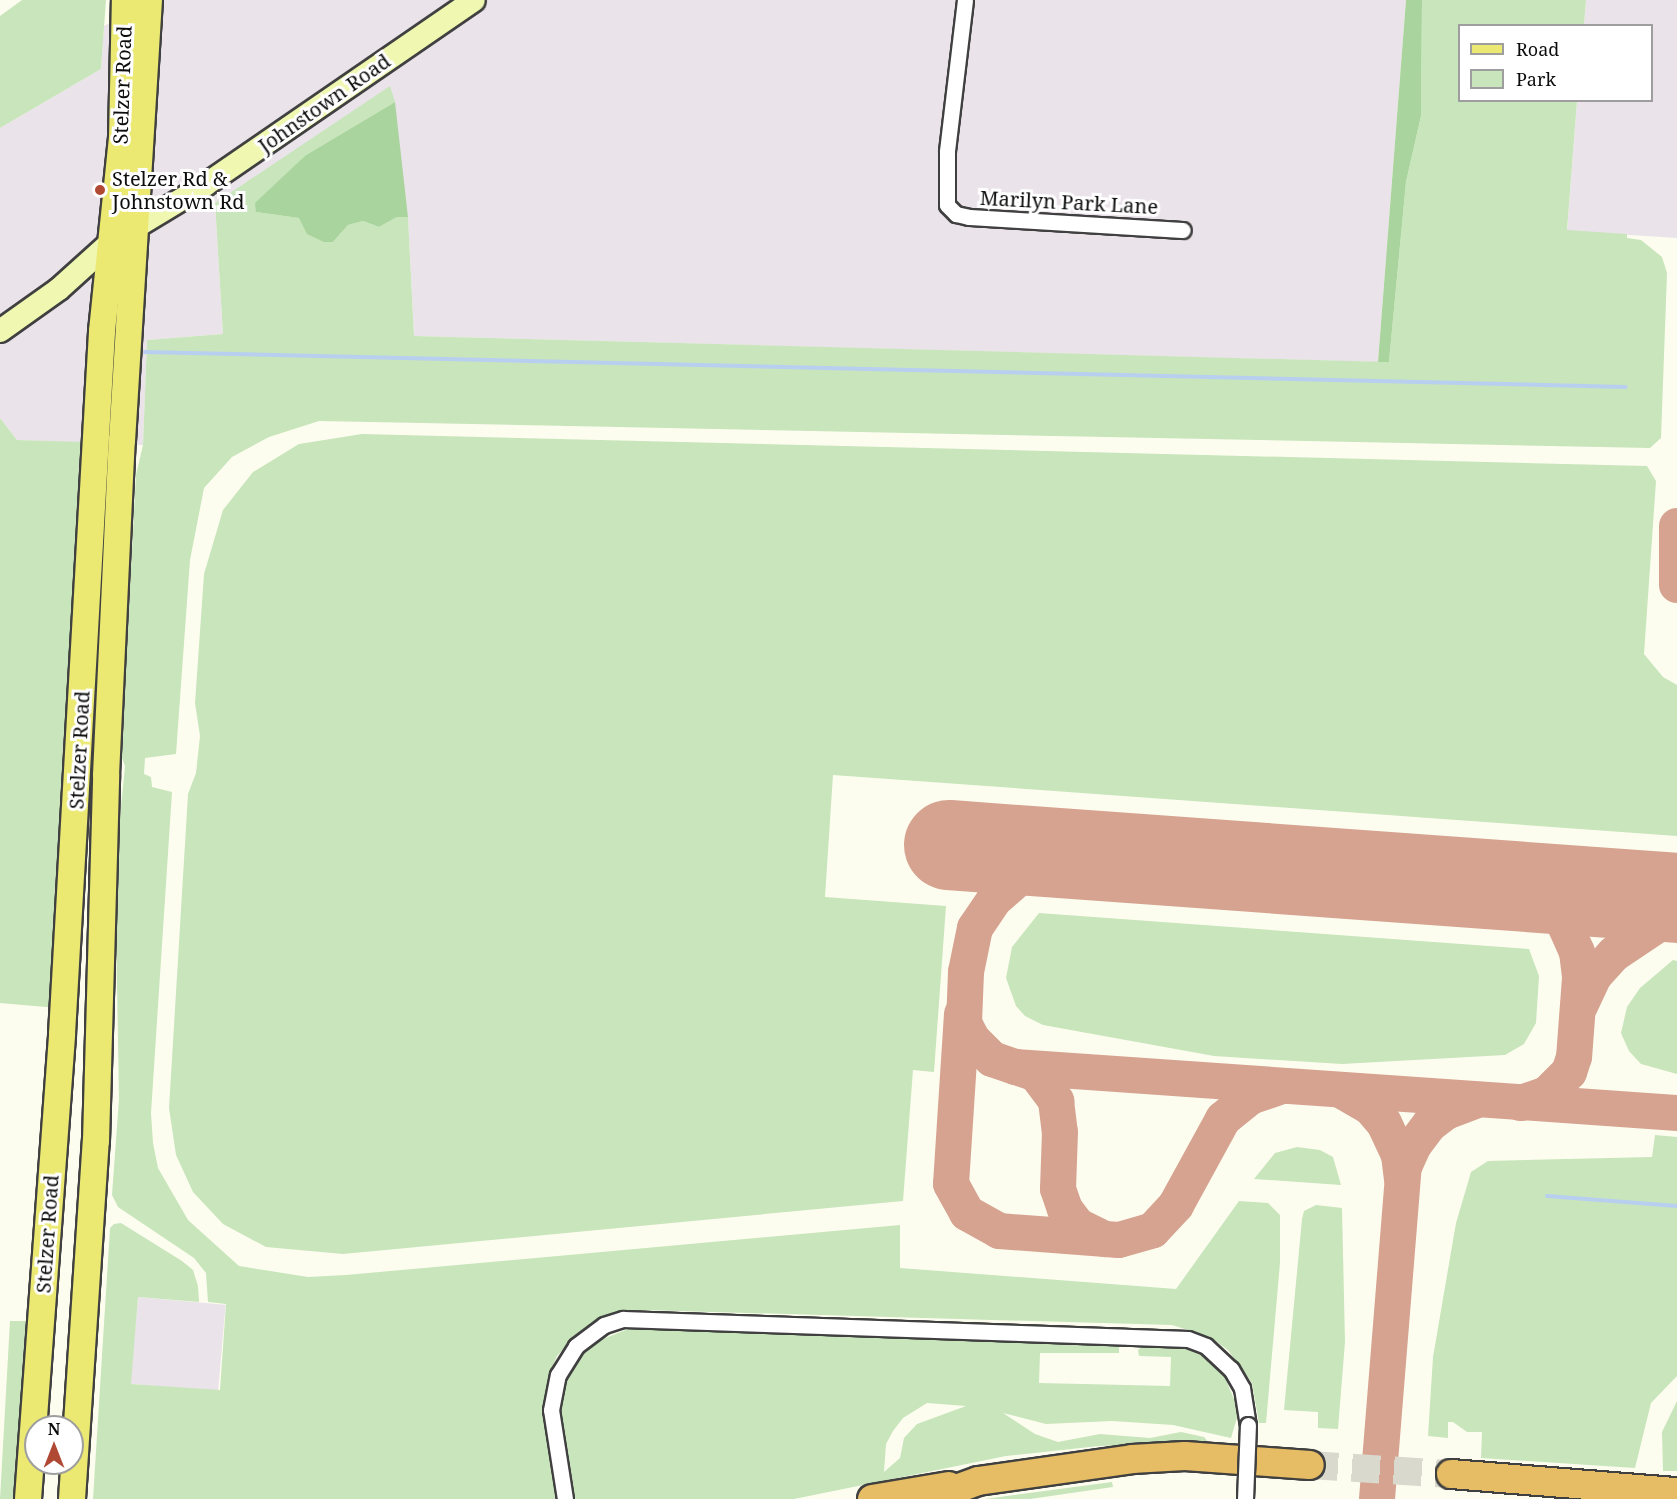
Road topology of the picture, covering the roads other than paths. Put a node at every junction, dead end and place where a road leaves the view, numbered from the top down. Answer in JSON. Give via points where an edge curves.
{"nodes":[{"id":1,"x":124,"y":0,"type":"edge"},
{"id":2,"x":149,"y":0,"type":"edge"},
{"id":3,"x":474,"y":0,"type":"edge"},
{"id":4,"x":965,"y":0,"type":"edge"},
{"id":5,"x":137,"y":228,"type":"junction"},
{"id":6,"x":1183,"y":230,"type":"dead end"},
{"id":7,"x":111,"y":242,"type":"junction"},
{"id":8,"x":0,"y":331,"type":"edge"},
{"id":9,"x":1310,"y":1465,"type":"tunnel mouth"},
{"id":10,"x":1451,"y":1474,"type":"tunnel mouth"},
{"id":11,"x":978,"y":1481,"type":"junction"},
{"id":12,"x":1677,"y":1492,"type":"edge"},
{"id":13,"x":28,"y":1499,"type":"edge"},
{"id":14,"x":72,"y":1499,"type":"edge"},
{"id":15,"x":565,"y":1499,"type":"edge"},
{"id":16,"x":872,"y":1499,"type":"edge"},
{"id":17,"x":929,"y":1499,"type":"edge"},
{"id":18,"x":1245,"y":1499,"type":"edge"}],
"edges":[{"from":1,"to":7,"type":"main road","name":"Stelzer Road","via":[[122,139]]},
{"from":2,"to":5,"type":"main road","name":"Stelzer Road"},
{"from":3,"to":5,"type":"main road","name":"Johnstown Road"},
{"from":4,"to":6,"type":"street","name":"Marilyn Park Lane","via":[[948,141],[947,205],[956,214],[969,217]]},
{"from":5,"to":7,"type":"main road","name":"Johnstown Road"},
{"from":5,"to":14,"type":"main road","name":"Stelzer Road","via":[[106,775],[96,1141]]},
{"from":7,"to":8,"type":"main road","name":"Johnstown Road","via":[[59,289]]},
{"from":7,"to":13,"type":"main road","name":"Stelzer Road","via":[[102,331],[62,1034]]},
{"from":9,"to":11,"type":"highway","via":[[1185,1456],[1132,1459]]},
{"from":10,"to":12,"type":"highway"},
{"from":11,"to":16,"type":"highway"},
{"from":11,"to":17,"type":"highway"},
{"from":15,"to":18,"type":"street","bridge":true,"via":[[552,1421],[553,1392],[565,1360],[576,1346],[604,1325],[622,1319],[1188,1339],[1206,1346],[1231,1369],[1242,1388],[1248,1425]]}]}
